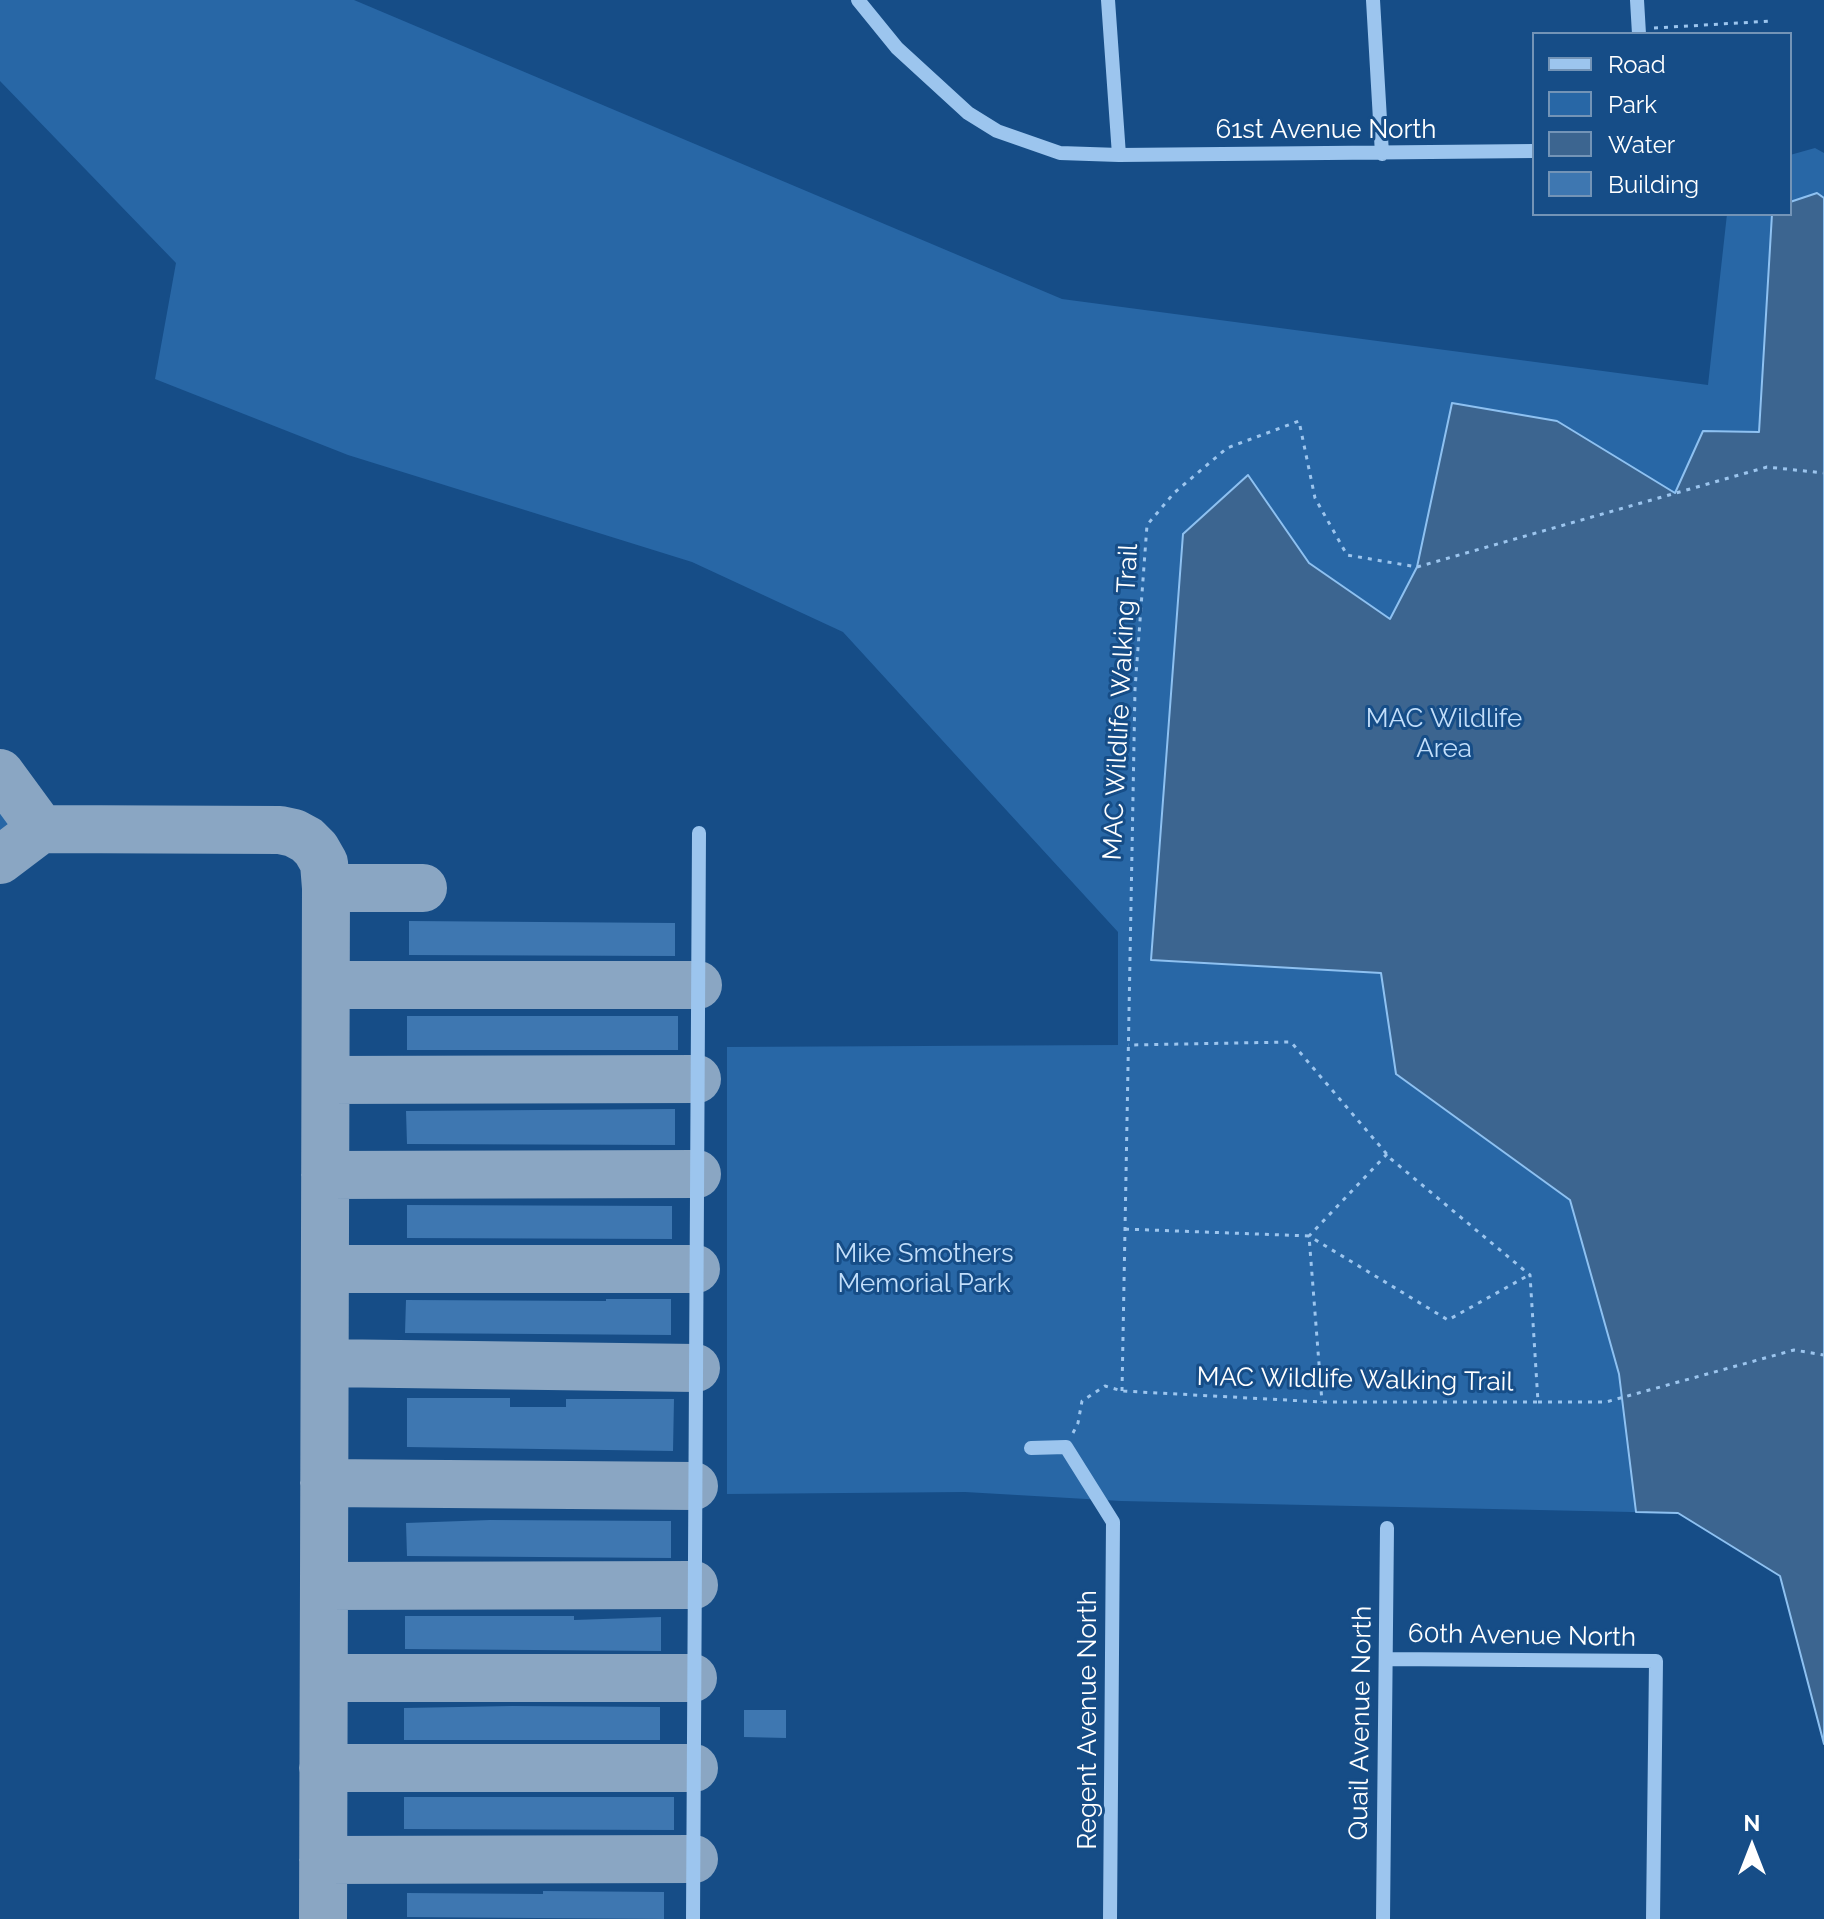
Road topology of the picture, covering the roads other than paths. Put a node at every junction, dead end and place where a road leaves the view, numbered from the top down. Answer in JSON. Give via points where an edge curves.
{"nodes":[{"id":1,"x":858,"y":0,"type":"edge"},
{"id":2,"x":1108,"y":0,"type":"edge"},
{"id":3,"x":1373,"y":0,"type":"edge"},
{"id":4,"x":1637,"y":0,"type":"edge"},
{"id":5,"x":1639,"y":32,"type":"edge"},
{"id":6,"x":1532,"y":151,"type":"edge"},
{"id":7,"x":1382,"y":154,"type":"junction"},
{"id":8,"x":1119,"y":155,"type":"junction"},
{"id":9,"x":699,"y":833,"type":"dead end"},
{"id":10,"x":1031,"y":1448,"type":"dead end"},
{"id":11,"x":1387,"y":1528,"type":"dead end"},
{"id":12,"x":1387,"y":1659,"type":"junction"},
{"id":13,"x":693,"y":1919,"type":"edge"},
{"id":14,"x":1110,"y":1919,"type":"edge"},
{"id":15,"x":1383,"y":1919,"type":"edge"},
{"id":16,"x":1653,"y":1919,"type":"edge"}],
"edges":[{"from":1,"to":8,"type":"street","name":"61st Avenue North","via":[[897,48],[968,113],[997,131],[1060,153]]},
{"from":2,"to":8,"type":"street"},
{"from":3,"to":7,"type":"street"},
{"from":4,"to":5,"type":"street"},
{"from":6,"to":7,"type":"street","name":"61st Avenue North"},
{"from":7,"to":8,"type":"street","name":"61st Avenue North"},
{"from":9,"to":13,"type":"street"},
{"from":10,"to":14,"type":"street","name":"Regent Avenue North","via":[[1066,1447],[1113,1522]]},
{"from":11,"to":12,"type":"street","name":"Quail Avenue North"},
{"from":12,"to":15,"type":"street","name":"Quail Avenue North"},
{"from":12,"to":16,"type":"street","name":"60th Avenue North","via":[[1656,1661]]}]}
